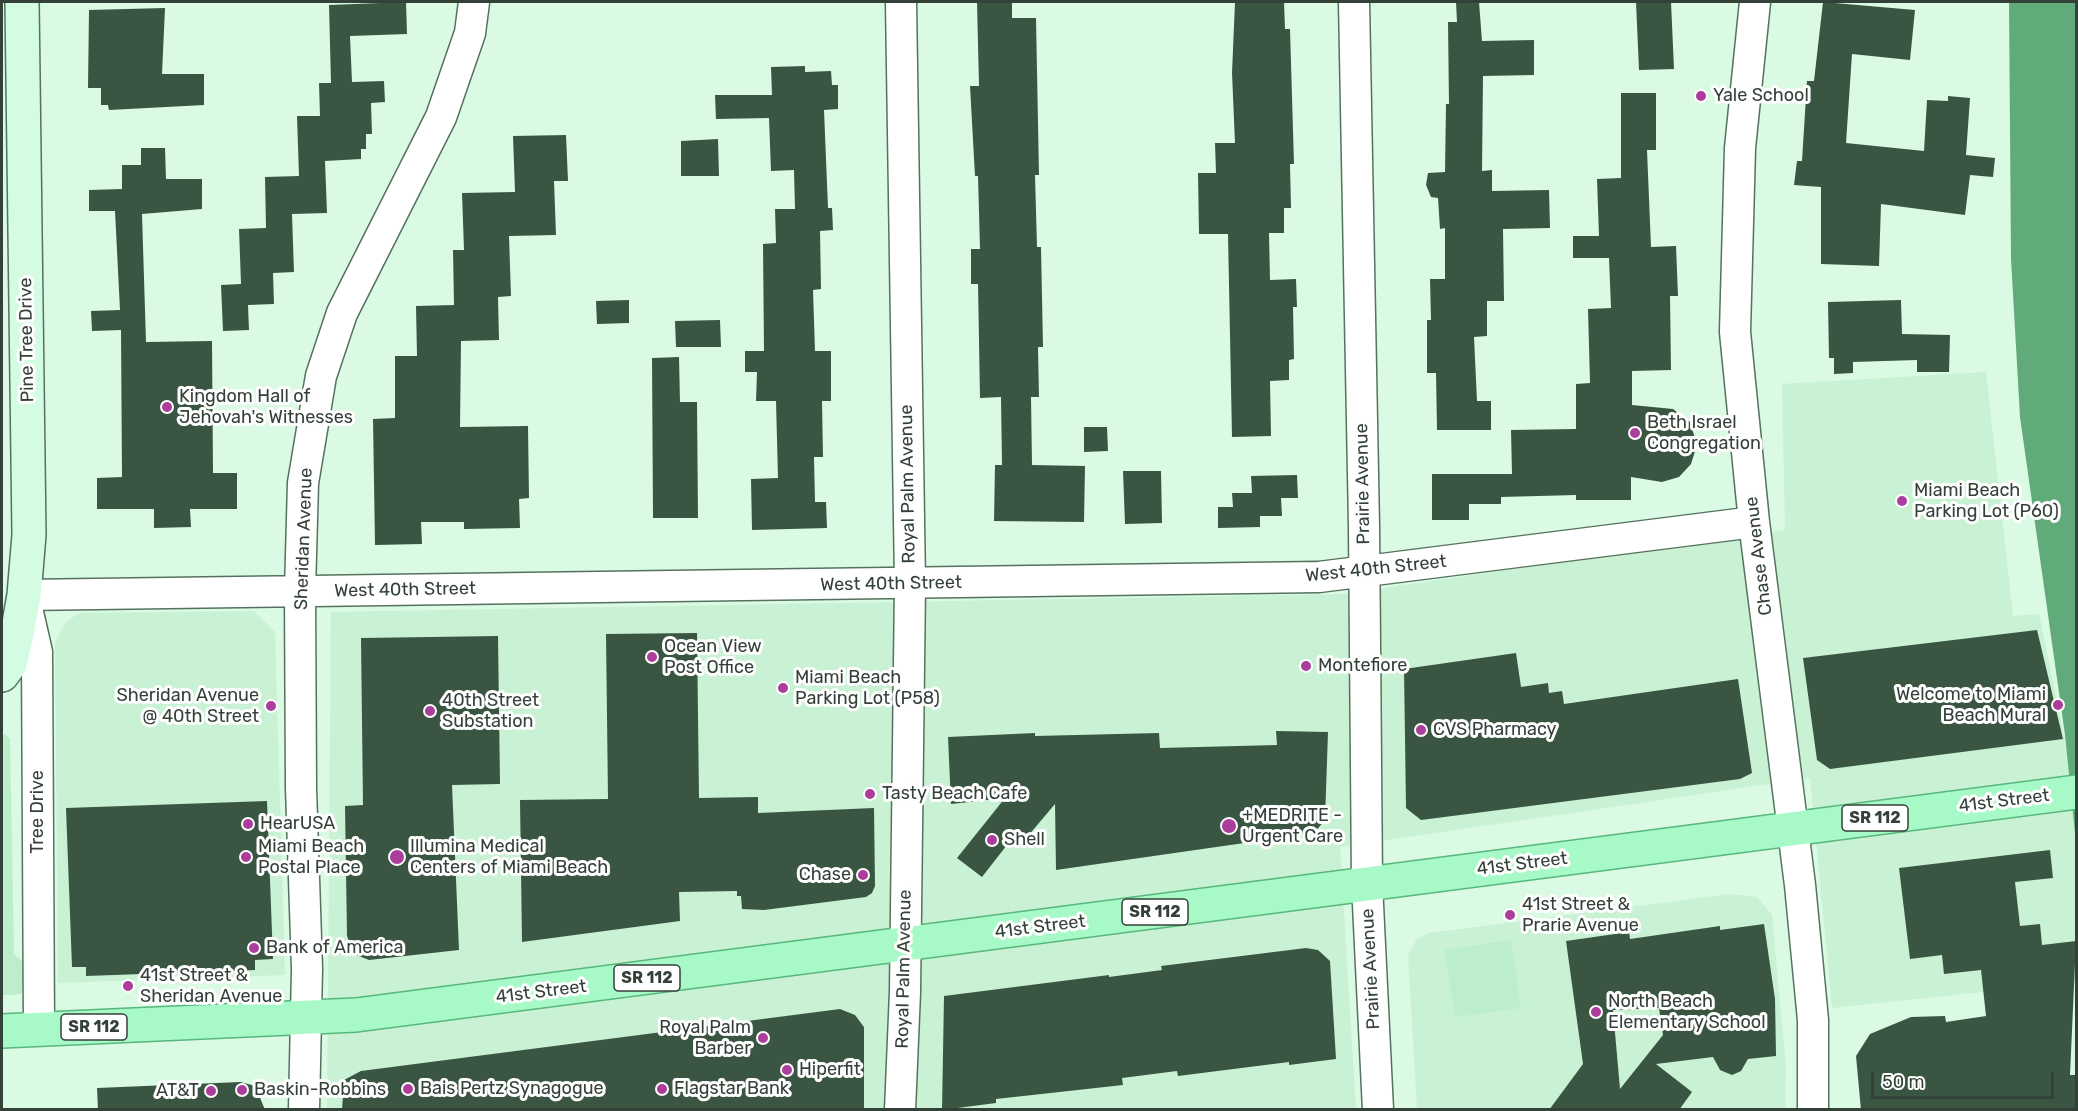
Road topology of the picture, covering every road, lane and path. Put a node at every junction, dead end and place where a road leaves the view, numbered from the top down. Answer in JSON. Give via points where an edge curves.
{"nodes":[{"id":1,"x":22,"y":2,"type":"edge"},
{"id":2,"x":474,"y":2,"type":"edge"},
{"id":3,"x":902,"y":2,"type":"edge"},
{"id":4,"x":1354,"y":2,"type":"edge"},
{"id":5,"x":1755,"y":2,"type":"edge"},
{"id":6,"x":1754,"y":522,"type":"junction"},
{"id":7,"x":1364,"y":572,"type":"junction"},
{"id":8,"x":910,"y":584,"type":"junction"},
{"id":9,"x":13,"y":586,"type":"edge"},
{"id":10,"x":300,"y":591,"type":"junction"},
{"id":11,"x":2,"y":675,"type":"edge"},
{"id":12,"x":2070,"y":793,"type":"edge"},
{"id":13,"x":1792,"y":829,"type":"junction"},
{"id":14,"x":1367,"y":884,"type":"junction"},
{"id":15,"x":905,"y":945,"type":"junction"},
{"id":16,"x":306,"y":1018,"type":"junction"},
{"id":17,"x":39,"y":1029,"type":"junction"},
{"id":18,"x":2,"y":1031,"type":"edge"},
{"id":19,"x":304,"y":1110,"type":"edge"},
{"id":20,"x":900,"y":1110,"type":"edge"},
{"id":21,"x":1378,"y":1110,"type":"edge"},
{"id":22,"x":1813,"y":1110,"type":"edge"}],
"edges":[{"from":1,"to":9,"type":"main road","name":"Pine Tree Drive","via":[[29,504]]},
{"from":2,"to":10,"type":"street","name":"Sheridan Avenue","via":[[470,33],[441,117],[342,313],[321,376],[303,483]]},
{"from":3,"to":8,"type":"street","name":"Royal Palm Avenue"},
{"from":4,"to":7,"type":"street","name":"Prairie Avenue"},
{"from":5,"to":6,"type":"street","name":"Chase Avenue","via":[[1740,148],[1735,332]]},
{"from":6,"to":7,"type":"street","name":"West 40th Street"},
{"from":6,"to":13,"type":"street","name":"Chase Avenue"},
{"from":7,"to":8,"type":"street","name":"West 40th Street","via":[[1319,577]]},
{"from":7,"to":14,"type":"street","name":"Prairie Avenue"},
{"from":8,"to":10,"type":"street","name":"West 40th Street"},
{"from":8,"to":15,"type":"street","name":"Royal Palm Avenue"},
{"from":9,"to":10,"type":"street","name":"West 40th Street"},
{"from":9,"to":11,"type":"main road","name":"Pine Tree Drive","via":[[10,664]]},
{"from":9,"to":17,"type":"street","name":"Tree Drive","via":[[37,652]]},
{"from":10,"to":16,"type":"street","name":"Sheridan Avenue"},
{"from":12,"to":13,"type":"main road","name":"41st Street","number":"SR 112"},
{"from":13,"to":14,"type":"main road","name":"41st Street","number":"SR 112"},
{"from":13,"to":22,"type":"street","name":"Chase Avenue","via":[[1813,1020]]},
{"from":14,"to":15,"type":"main road","name":"41st Street","number":"SR 112"},
{"from":14,"to":21,"type":"street","name":"Prairie Avenue"},
{"from":15,"to":16,"type":"main road","name":"41st Street","number":"SR 112","via":[[356,1016]]},
{"from":15,"to":20,"type":"street","name":"Royal Palm Avenue"},
{"from":16,"to":17,"type":"main road","name":"41st Street","number":"SR 112"},
{"from":16,"to":19,"type":"street","name":"Sheridan Avenue"},
{"from":17,"to":18,"type":"main road","name":"41st Street","number":"SR 112"}]}
